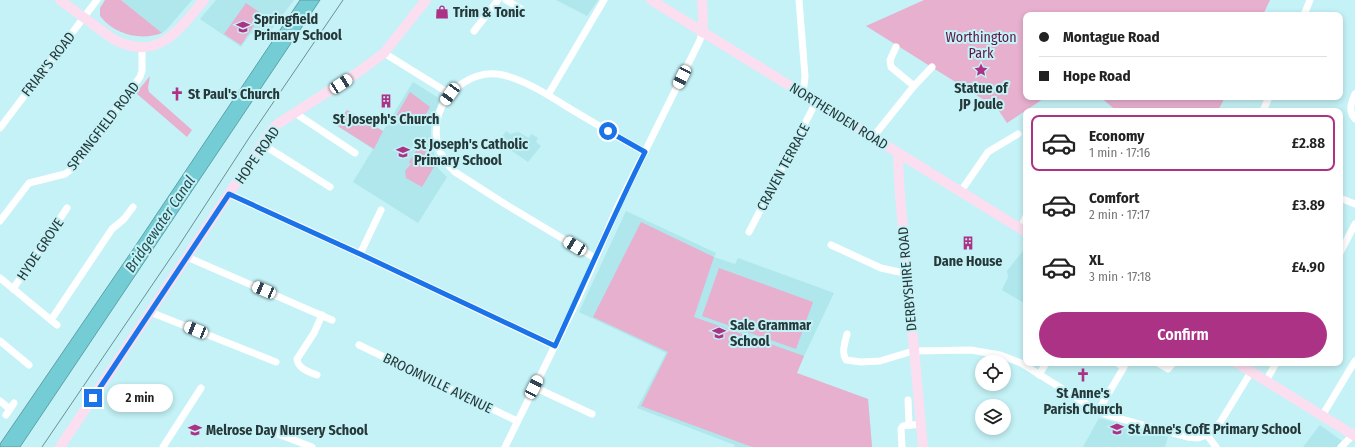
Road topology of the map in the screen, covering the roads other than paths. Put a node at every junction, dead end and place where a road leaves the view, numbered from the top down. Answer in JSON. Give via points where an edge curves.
{"nodes":[{"id":1,"x":60,"y":0,"type":"edge"},
{"id":2,"x":97,"y":0,"type":"edge"},
{"id":3,"x":204,"y":0,"type":"edge"},
{"id":4,"x":426,"y":0,"type":"edge"},
{"id":5,"x":498,"y":0,"type":"edge"},
{"id":6,"x":506,"y":0,"type":"edge"},
{"id":7,"x":604,"y":0,"type":"edge"},
{"id":8,"x":651,"y":0,"type":"edge"},
{"id":9,"x":702,"y":0,"type":"edge"},
{"id":10,"x":799,"y":0,"type":"edge"},
{"id":11,"x":1310,"y":0,"type":"edge"},
{"id":12,"x":521,"y":9,"type":"dead end"},
{"id":13,"x":1305,"y":12,"type":"edge"},
{"id":14,"x":83,"y":18,"type":"junction"},
{"id":15,"x":474,"y":31,"type":"dead end"},
{"id":16,"x":702,"y":32,"type":"junction"},
{"id":17,"x":142,"y":47,"type":"junction"},
{"id":18,"x":896,"y":48,"type":"dead end"},
{"id":19,"x":384,"y":53,"type":"junction"},
{"id":20,"x":932,"y":67,"type":"dead end"},
{"id":21,"x":914,"y":86,"type":"junction"},
{"id":22,"x":800,"y":92,"type":"junction"},
{"id":23,"x":450,"y":94,"type":"junction"},
{"id":24,"x":1355,"y":94,"type":"edge"},
{"id":25,"x":548,"y":95,"type":"junction"},
{"id":26,"x":816,"y":102,"type":"junction"},
{"id":27,"x":295,"y":113,"type":"junction"},
{"id":28,"x":1355,"y":119,"type":"edge"},
{"id":29,"x":0,"y":128,"type":"edge"},
{"id":30,"x":1018,"y":134,"type":"dead end"},
{"id":31,"x":873,"y":137,"type":"junction"},
{"id":32,"x":262,"y":144,"type":"junction"},
{"id":33,"x":645,"y":152,"type":"junction"},
{"id":34,"x":355,"y":153,"type":"dead end"},
{"id":35,"x":901,"y":154,"type":"junction"},
{"id":36,"x":330,"y":187,"type":"dead end"},
{"id":37,"x":961,"y":191,"type":"junction"},
{"id":38,"x":229,"y":194,"type":"junction"},
{"id":39,"x":1343,"y":199,"type":"edge"},
{"id":40,"x":1355,"y":204,"type":"edge"},
{"id":41,"x":133,"y":207,"type":"dead end"},
{"id":42,"x":67,"y":208,"type":"dead end"},
{"id":43,"x":381,"y":210,"type":"dead end"},
{"id":44,"x":0,"y":221,"type":"edge"},
{"id":45,"x":1355,"y":224,"type":"edge"},
{"id":46,"x":1023,"y":230,"type":"edge"},
{"id":47,"x":749,"y":232,"type":"dead end"},
{"id":48,"x":831,"y":245,"type":"dead end"},
{"id":49,"x":1343,"y":247,"type":"edge"},
{"id":50,"x":360,"y":254,"type":"junction"},
{"id":51,"x":187,"y":257,"type":"junction"},
{"id":52,"x":595,"y":258,"type":"junction"},
{"id":53,"x":908,"y":274,"type":"junction"},
{"id":54,"x":0,"y":278,"type":"edge"},
{"id":55,"x":13,"y":289,"type":"junction"},
{"id":56,"x":150,"y":312,"type":"junction"},
{"id":57,"x":322,"y":315,"type":"junction"},
{"id":58,"x":51,"y":320,"type":"junction"},
{"id":59,"x":332,"y":320,"type":"dead end"},
{"id":60,"x":57,"y":325,"type":"dead end"},
{"id":61,"x":847,"y":334,"type":"dead end"},
{"id":62,"x":0,"y":341,"type":"edge"},
{"id":63,"x":359,"y":345,"type":"dead end"},
{"id":64,"x":555,"y":346,"type":"junction"},
{"id":65,"x":913,"y":351,"type":"junction"},
{"id":66,"x":1355,"y":361,"type":"edge"},
{"id":67,"x":276,"y":362,"type":"dead end"},
{"id":68,"x":1023,"y":364,"type":"edge"},
{"id":69,"x":29,"y":365,"type":"dead end"},
{"id":70,"x":1026,"y":366,"type":"edge"},
{"id":71,"x":1044,"y":366,"type":"edge"},
{"id":72,"x":1125,"y":366,"type":"edge"},
{"id":73,"x":1242,"y":366,"type":"edge"},
{"id":74,"x":1274,"y":366,"type":"edge"},
{"id":75,"x":1251,"y":372,"type":"junction"},
{"id":76,"x":317,"y":375,"type":"dead end"},
{"id":77,"x":1039,"y":375,"type":"junction"},
{"id":78,"x":1266,"y":381,"type":"junction"},
{"id":79,"x":534,"y":387,"type":"junction"},
{"id":80,"x":201,"y":388,"type":"dead end"},
{"id":81,"x":0,"y":401,"type":"edge"},
{"id":82,"x":14,"y":403,"type":"dead end"},
{"id":83,"x":918,"y":406,"type":"junction"},
{"id":84,"x":1098,"y":411,"type":"junction"},
{"id":85,"x":592,"y":414,"type":"dead end"},
{"id":86,"x":1322,"y":416,"type":"junction"},
{"id":87,"x":517,"y":421,"type":"junction"},
{"id":88,"x":909,"y":424,"type":"junction"},
{"id":89,"x":921,"y":424,"type":"junction"},
{"id":90,"x":265,"y":428,"type":"dead end"},
{"id":91,"x":1207,"y":434,"type":"junction"},
{"id":92,"x":1354,"y":436,"type":"edge"},
{"id":93,"x":61,"y":447,"type":"edge"},
{"id":94,"x":163,"y":447,"type":"edge"},
{"id":95,"x":312,"y":447,"type":"edge"},
{"id":96,"x":506,"y":447,"type":"edge"},
{"id":97,"x":902,"y":447,"type":"edge"},
{"id":98,"x":923,"y":447,"type":"edge"},
{"id":99,"x":1216,"y":447,"type":"edge"},
{"id":100,"x":1341,"y":447,"type":"edge"}],
"edges":[{"from":1,"to":14,"type":"street"},
{"from":2,"to":14,"type":"street","name":"FRIAR'S ROAD"},
{"from":3,"to":17,"type":"street","via":[[169,38],[158,44]]},
{"from":4,"to":19,"type":"street","name":"HOPE ROAD"},
{"from":5,"to":15,"type":"street"},
{"from":6,"to":12,"type":"street"},
{"from":7,"to":25,"type":"street"},
{"from":8,"to":16,"type":"street","name":"NORTHENDEN ROAD"},
{"from":9,"to":16,"type":"street"},
{"from":10,"to":22,"type":"street","via":[[805,76],[804,86]]},
{"from":11,"to":13,"type":"street"},
{"from":14,"to":17,"type":"street","via":[[121,44]]},
{"from":14,"to":29,"type":"street","name":"FRIAR'S ROAD"},
{"from":16,"to":22,"type":"street","name":"NORTHENDEN ROAD"},
{"from":16,"to":33,"type":"street"},
{"from":17,"to":44,"type":"street","name":"SPRINGFIELD ROAD","via":[[140,77],[72,168],[65,174],[31,181]]},
{"from":18,"to":21,"type":"street","via":[[890,60],[891,67]]},
{"from":19,"to":23,"type":"street"},
{"from":19,"to":27,"type":"street","name":"HOPE ROAD","via":[[358,73]]},
{"from":20,"to":21,"type":"street"},
{"from":21,"to":31,"type":"street"},
{"from":22,"to":26,"type":"street","name":"NORTHENDEN ROAD"},
{"from":23,"to":25,"type":"street","via":[[477,76],[493,74],[513,78]]},
{"from":23,"to":52,"type":"street","via":[[441,109],[436,134],[441,154],[450,167],[505,204]]},
{"from":24,"to":28,"type":"street","via":[[1350,107]]},
{"from":25,"to":33,"type":"street"},
{"from":26,"to":31,"type":"street","name":"NORTHENDEN ROAD"},
{"from":26,"to":47,"type":"street","name":"CRAVEN TERRACE"},
{"from":27,"to":32,"type":"street","name":"HOPE ROAD","via":[[276,125]]},
{"from":27,"to":34,"type":"street"},
{"from":30,"to":37,"type":"street","via":[[988,152]]},
{"from":31,"to":35,"type":"street","name":"NORTHENDEN ROAD"},
{"from":32,"to":36,"type":"street"},
{"from":32,"to":38,"type":"street","name":"HOPE ROAD"},
{"from":33,"to":52,"type":"street"},
{"from":35,"to":37,"type":"street","name":"NORTHENDEN ROAD"},
{"from":35,"to":53,"type":"street","name":"DERBYSHIRE ROAD","via":[[898,159],[898,174]]},
{"from":37,"to":46,"type":"street","name":"NORTHENDEN ROAD"},
{"from":38,"to":50,"type":"street"},
{"from":38,"to":51,"type":"street","name":"HOPE ROAD"},
{"from":39,"to":40,"type":"street"},
{"from":41,"to":58,"type":"street","via":[[124,213],[112,229]]},
{"from":42,"to":55,"type":"street","name":"HYDE GROVE"},
{"from":43,"to":50,"type":"street"},
{"from":45,"to":49,"type":"street"},
{"from":48,"to":53,"type":"street","via":[[880,268]]},
{"from":50,"to":64,"type":"street"},
{"from":51,"to":56,"type":"street","name":"HOPE ROAD"},
{"from":51,"to":57,"type":"street"},
{"from":52,"to":64,"type":"street"},
{"from":53,"to":65,"type":"street","name":"DERBYSHIRE ROAD"},
{"from":54,"to":55,"type":"street"},
{"from":55,"to":58,"type":"street"},
{"from":56,"to":67,"type":"street"},
{"from":56,"to":93,"type":"street","name":"HOPE ROAD"},
{"from":57,"to":59,"type":"street"},
{"from":57,"to":76,"type":"street","via":[[297,360],[300,367]]},
{"from":58,"to":60,"type":"street"},
{"from":61,"to":65,"type":"street","via":[[843,350],[846,360],[880,361]]},
{"from":62,"to":69,"type":"street"},
{"from":63,"to":87,"type":"street","name":"BROOMVILLE AVENUE"},
{"from":64,"to":79,"type":"street"},
{"from":65,"to":68,"type":"street","via":[[986,352]]},
{"from":65,"to":83,"type":"street","name":"DERBYSHIRE ROAD"},
{"from":66,"to":86,"type":"street"},
{"from":70,"to":77,"type":"street"},
{"from":71,"to":77,"type":"street"},
{"from":72,"to":84,"type":"street"},
{"from":73,"to":75,"type":"street"},
{"from":74,"to":78,"type":"street"},
{"from":75,"to":78,"type":"street"},
{"from":75,"to":91,"type":"street","via":[[1221,421]]},
{"from":77,"to":84,"type":"street"},
{"from":78,"to":86,"type":"street"},
{"from":79,"to":85,"type":"street"},
{"from":79,"to":87,"type":"street"},
{"from":80,"to":94,"type":"street"},
{"from":81,"to":82,"type":"street","via":[[8,412]]},
{"from":83,"to":88,"type":"street","via":[[908,403]]},
{"from":83,"to":89,"type":"street","name":"DERBYSHIRE ROAD"},
{"from":84,"to":91,"type":"street","via":[[1187,437],[1198,438]]},
{"from":86,"to":92,"type":"street"},
{"from":87,"to":96,"type":"street"},
{"from":88,"to":89,"type":"street"},
{"from":88,"to":97,"type":"street","via":[[902,429]]},
{"from":89,"to":98,"type":"street","name":"DERBYSHIRE ROAD"},
{"from":90,"to":95,"type":"street"},
{"from":91,"to":99,"type":"street"},
{"from":92,"to":100,"type":"street"}]}
